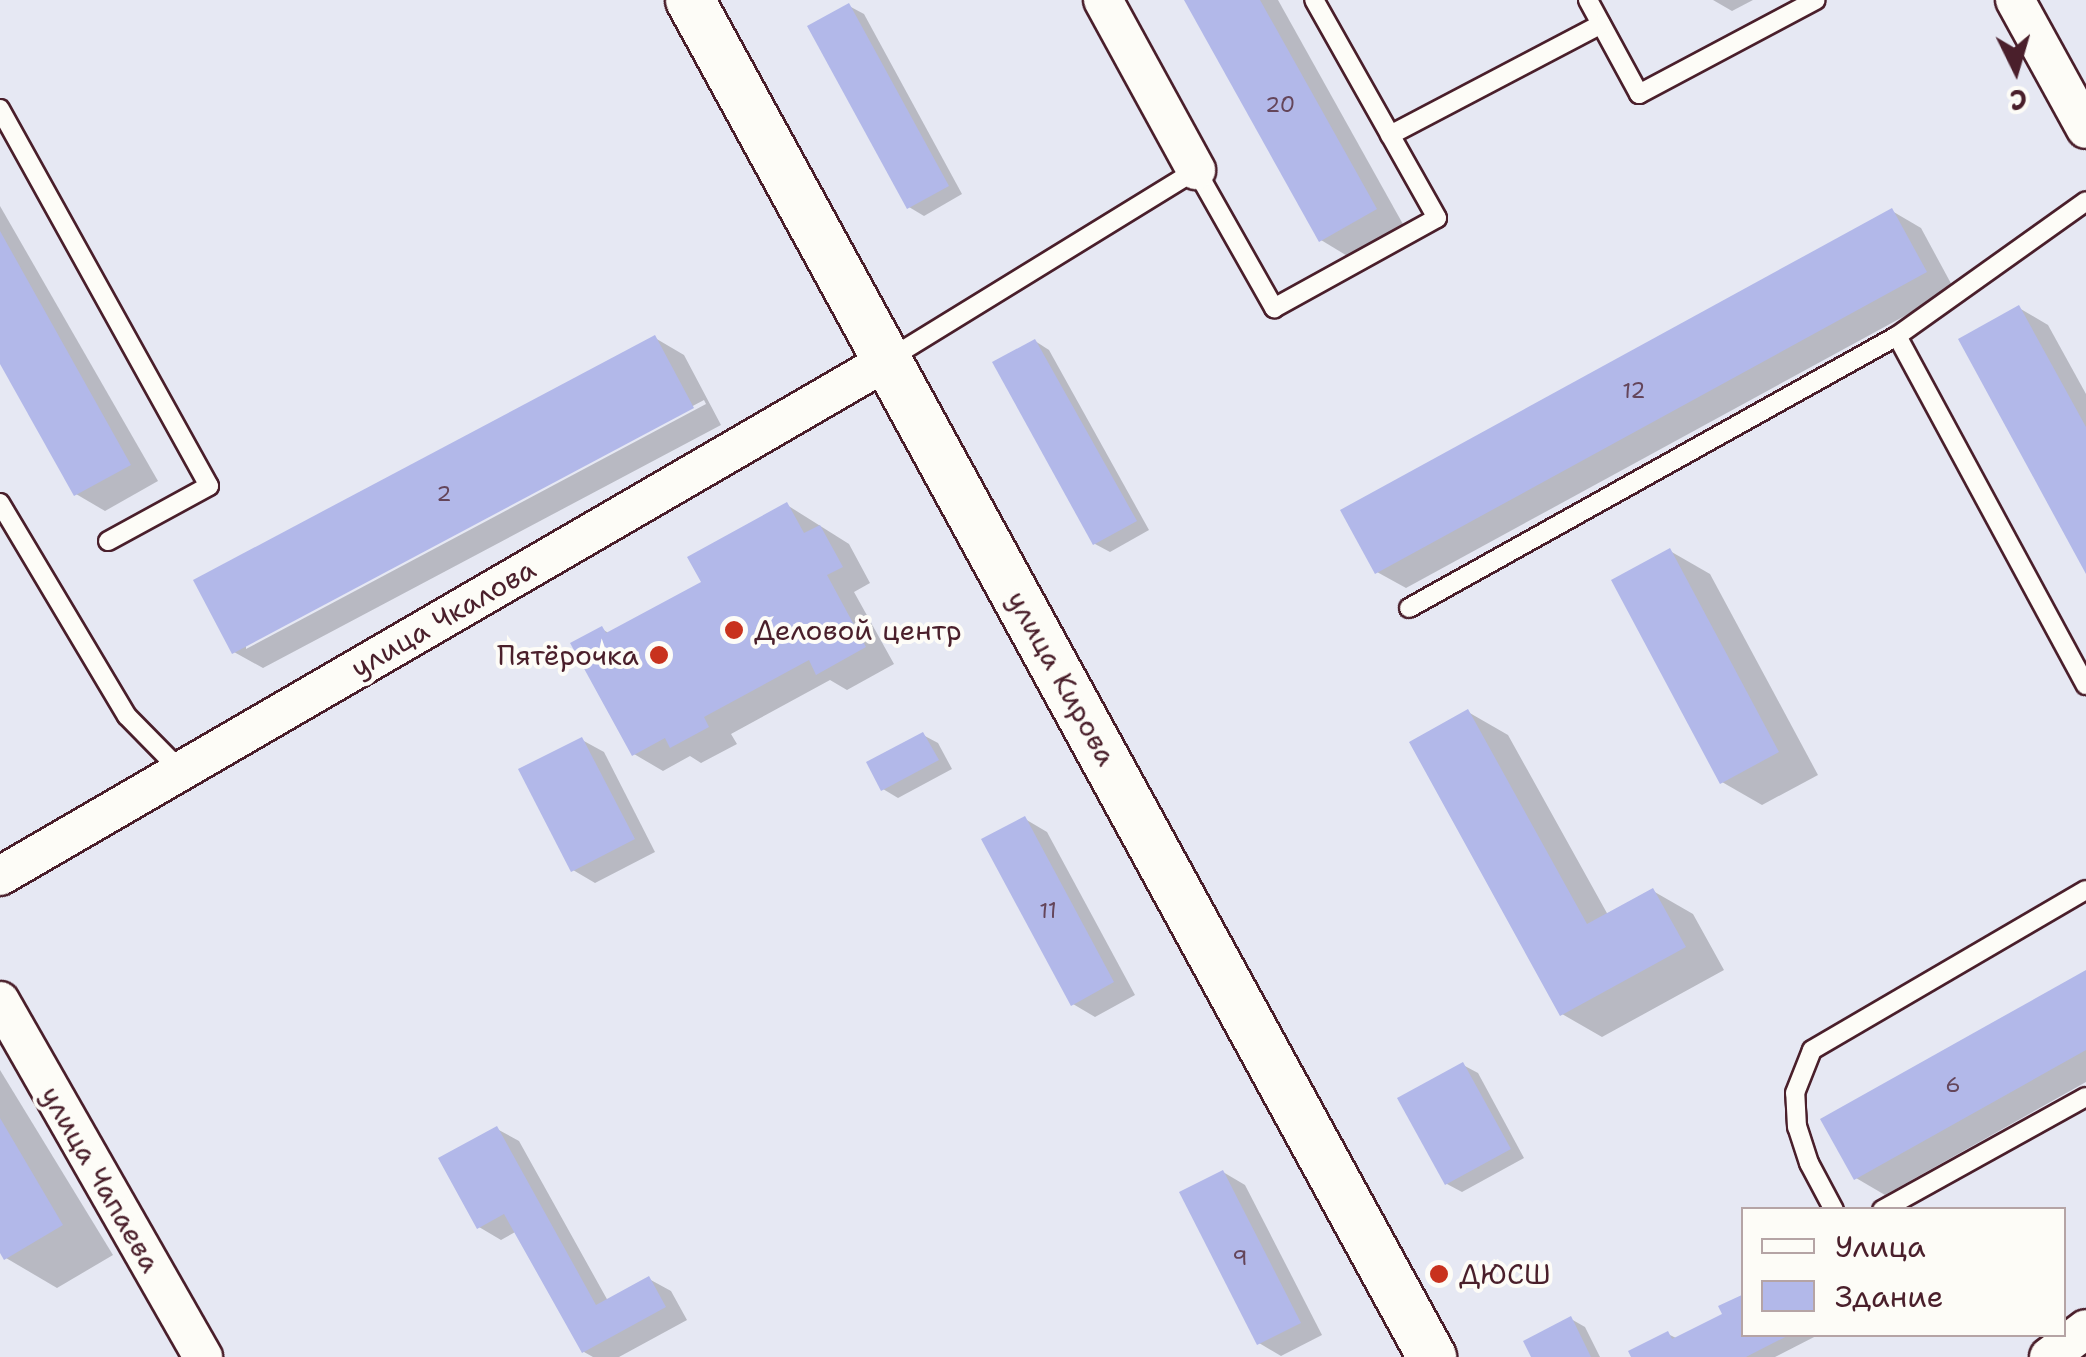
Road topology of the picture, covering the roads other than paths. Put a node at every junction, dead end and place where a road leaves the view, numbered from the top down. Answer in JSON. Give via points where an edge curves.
{"nodes":[{"id":1,"x":690,"y":0,"type":"edge"},
{"id":2,"x":1103,"y":0,"type":"edge"},
{"id":3,"x":1314,"y":0,"type":"edge"},
{"id":4,"x":1588,"y":0,"type":"edge"},
{"id":5,"x":1816,"y":0,"type":"edge"},
{"id":6,"x":2025,"y":3,"type":"edge"},
{"id":7,"x":1601,"y":24,"type":"junction"},
{"id":8,"x":0,"y":109,"type":"edge"},
{"id":9,"x":2086,"y":129,"type":"edge"},
{"id":10,"x":1390,"y":134,"type":"junction"},
{"id":11,"x":1196,"y":170,"type":"junction"},
{"id":12,"x":2086,"y":201,"type":"edge"},
{"id":13,"x":1897,"y":336,"type":"junction"},
{"id":14,"x":887,"y":361,"type":"junction"},
{"id":15,"x":0,"y":503,"type":"edge"},
{"id":16,"x":108,"y":541,"type":"dead end"},
{"id":17,"x":1409,"y":608,"type":"dead end"},
{"id":18,"x":2086,"y":684,"type":"edge"},
{"id":19,"x":182,"y":770,"type":"junction"},
{"id":20,"x":0,"y":876,"type":"edge"},
{"id":21,"x":2086,"y":890,"type":"edge"},
{"id":22,"x":0,"y":1001,"type":"edge"},
{"id":23,"x":2086,"y":1097,"type":"edge"},
{"id":24,"x":1832,"y":1207,"type":"edge"},
{"id":25,"x":1887,"y":1207,"type":"edge"},
{"id":26,"x":2086,"y":1329,"type":"edge"},
{"id":27,"x":2054,"y":1356,"type":"edge"},
{"id":28,"x":202,"y":1357,"type":"edge"},
{"id":29,"x":1432,"y":1357,"type":"edge"}],
"edges":[{"from":1,"to":14,"type":"street","name":"улица Кирова"},
{"from":2,"to":11,"type":"street"},
{"from":3,"to":10,"type":"lane"},
{"from":4,"to":7,"type":"lane"},
{"from":5,"to":7,"type":"lane","via":[[1640,94]]},
{"from":6,"to":9,"type":"street"},
{"from":7,"to":10,"type":"lane"},
{"from":8,"to":16,"type":"lane","via":[[209,486]]},
{"from":10,"to":11,"type":"lane","via":[[1437,218],[1274,308]]},
{"from":11,"to":14,"type":"lane"},
{"from":12,"to":13,"type":"lane"},
{"from":13,"to":17,"type":"lane"},
{"from":13,"to":18,"type":"lane"},
{"from":14,"to":19,"type":"street","name":"улица Чкалова"},
{"from":14,"to":29,"type":"street","name":"улица Кирова"},
{"from":15,"to":19,"type":"lane","via":[[127,716]]},
{"from":19,"to":20,"type":"street","name":"улица Чкалова"},
{"from":21,"to":24,"type":"lane","via":[[1812,1050],[1796,1093],[1797,1127]]},
{"from":22,"to":28,"type":"street","name":"улица Чапаева"},
{"from":23,"to":25,"type":"lane"},
{"from":26,"to":27,"type":"street"}]}
